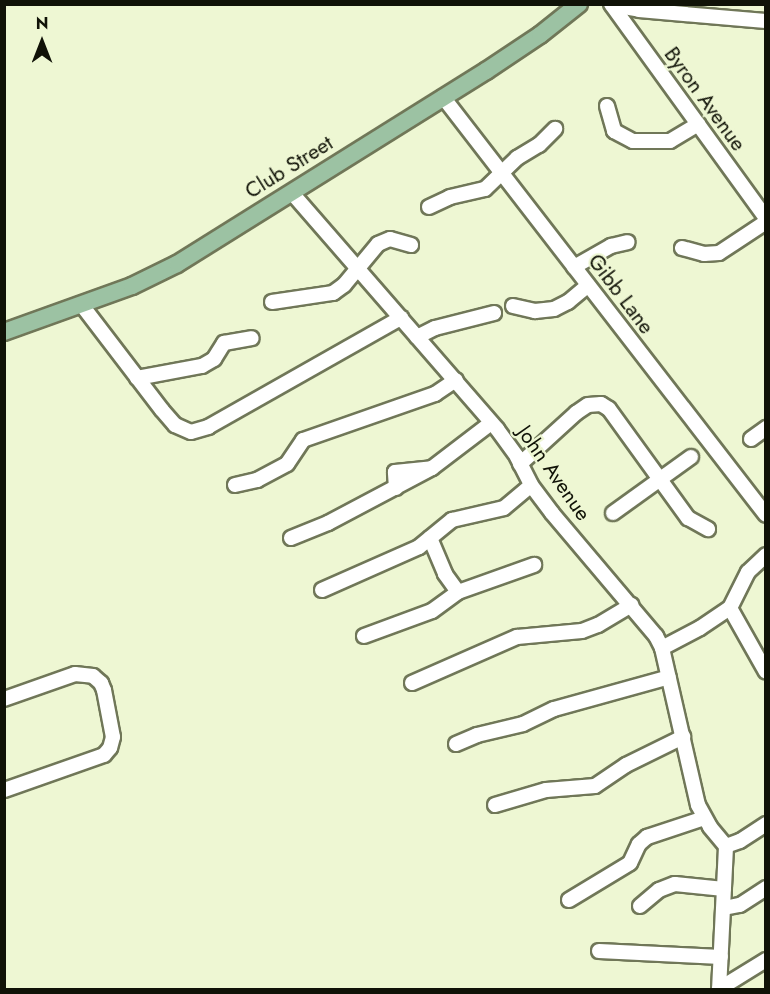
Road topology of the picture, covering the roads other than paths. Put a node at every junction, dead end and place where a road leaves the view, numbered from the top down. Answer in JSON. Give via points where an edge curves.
{"nodes":[{"id":1,"x":579,"y":4,"type":"edge"},
{"id":2,"x":611,"y":5,"type":"edge"},
{"id":3,"x":765,"y":21,"type":"edge"},
{"id":4,"x":443,"y":97,"type":"junction"},
{"id":5,"x":607,"y":106,"type":"dead end"},
{"id":6,"x":698,"y":124,"type":"junction"},
{"id":7,"x":555,"y":129,"type":"dead end"},
{"id":8,"x":504,"y":174,"type":"junction"},
{"id":9,"x":292,"y":192,"type":"junction"},
{"id":10,"x":429,"y":207,"type":"dead end"},
{"id":11,"x":765,"y":220,"type":"edge"},
{"id":12,"x":628,"y":242,"type":"dead end"},
{"id":13,"x":411,"y":245,"type":"dead end"},
{"id":14,"x":682,"y":248,"type":"dead end"},
{"id":15,"x":574,"y":267,"type":"junction"},
{"id":16,"x":358,"y":268,"type":"junction"},
{"id":17,"x":588,"y":285,"type":"junction"},
{"id":18,"x":272,"y":302,"type":"dead end"},
{"id":19,"x":81,"y":304,"type":"junction"},
{"id":20,"x":513,"y":306,"type":"dead end"},
{"id":21,"x":494,"y":313,"type":"dead end"},
{"id":22,"x":401,"y":318,"type":"junction"},
{"id":23,"x":4,"y":332,"type":"edge"},
{"id":24,"x":417,"y":337,"type":"junction"},
{"id":25,"x":252,"y":338,"type":"dead end"},
{"id":26,"x":137,"y":378,"type":"junction"},
{"id":27,"x":456,"y":380,"type":"junction"},
{"id":28,"x":491,"y":423,"type":"junction"},
{"id":29,"x":765,"y":428,"type":"edge"},
{"id":30,"x":751,"y":439,"type":"dead end"},
{"id":31,"x":691,"y":457,"type":"dead end"},
{"id":32,"x":520,"y":464,"type":"junction"},
{"id":33,"x":660,"y":480,"type":"junction"},
{"id":34,"x":531,"y":484,"type":"junction"},
{"id":35,"x":235,"y":485,"type":"dead end"},
{"id":36,"x":614,"y":513,"type":"dead end"},
{"id":37,"x":765,"y":515,"type":"edge"},
{"id":38,"x":708,"y":530,"type":"dead end"},
{"id":39,"x":291,"y":538,"type":"dead end"},
{"id":40,"x":430,"y":538,"type":"junction"},
{"id":41,"x":765,"y":555,"type":"edge"},
{"id":42,"x":534,"y":565,"type":"dead end"},
{"id":43,"x":322,"y":590,"type":"dead end"},
{"id":44,"x":458,"y":592,"type":"junction"},
{"id":45,"x":631,"y":605,"type":"junction"},
{"id":46,"x":730,"y":608,"type":"junction"},
{"id":47,"x":364,"y":636,"type":"dead end"},
{"id":48,"x":662,"y":648,"type":"junction"},
{"id":49,"x":764,"y":668,"type":"edge"},
{"id":50,"x":669,"y":677,"type":"junction"},
{"id":51,"x":412,"y":683,"type":"dead end"},
{"id":52,"x":4,"y":699,"type":"edge"},
{"id":53,"x":683,"y":737,"type":"junction"},
{"id":54,"x":456,"y":744,"type":"dead end"},
{"id":55,"x":4,"y":790,"type":"edge"},
{"id":56,"x":495,"y":806,"type":"dead end"},
{"id":57,"x":704,"y":818,"type":"junction"},
{"id":58,"x":765,"y":824,"type":"edge"},
{"id":59,"x":726,"y":846,"type":"junction"},
{"id":60,"x":765,"y":888,"type":"edge"},
{"id":61,"x":724,"y":889,"type":"junction"},
{"id":62,"x":569,"y":900,"type":"dead end"},
{"id":63,"x":640,"y":906,"type":"dead end"},
{"id":64,"x":724,"y":908,"type":"junction"},
{"id":65,"x":599,"y":951,"type":"dead end"},
{"id":66,"x":721,"y":957,"type":"junction"},
{"id":67,"x":765,"y":960,"type":"edge"},
{"id":68,"x":719,"y":989,"type":"edge"}],
"edges":[{"from":1,"to":4,"type":"main road","name":"Club Street","via":[[540,35]]},
{"from":2,"to":3,"type":"street"},
{"from":2,"to":6,"type":"street","name":"Byron Avenue"},
{"from":4,"to":8,"type":"street","name":"Gibb Lane"},
{"from":4,"to":9,"type":"main road","name":"Club Street"},
{"from":5,"to":6,"type":"street","via":[[614,131],[633,141],[669,141]]},
{"from":6,"to":11,"type":"street","name":"Byron Avenue"},
{"from":7,"to":8,"type":"street","via":[[539,145],[517,158]]},
{"from":8,"to":10,"type":"street","via":[[485,189],[450,197]]},
{"from":8,"to":15,"type":"street","name":"Gibb Lane"},
{"from":9,"to":16,"type":"street","name":"John Avenue"},
{"from":9,"to":19,"type":"main road","name":"Club Street","via":[[162,272]]},
{"from":11,"to":14,"type":"street","via":[[719,253]]},
{"from":12,"to":15,"type":"street","via":[[610,246]]},
{"from":13,"to":16,"type":"street","via":[[397,239],[384,240]]},
{"from":15,"to":17,"type":"street","name":"Gibb Lane"},
{"from":16,"to":18,"type":"street","via":[[344,285],[326,296]]},
{"from":16,"to":22,"type":"street","name":"John Avenue"},
{"from":17,"to":20,"type":"street","via":[[554,309],[535,311]]},
{"from":17,"to":37,"type":"street","name":"Gibb Lane"},
{"from":19,"to":23,"type":"main road","name":"Club Street"},
{"from":19,"to":26,"type":"street"},
{"from":21,"to":24,"type":"street","via":[[435,328]]},
{"from":22,"to":24,"type":"street","name":"John Avenue"},
{"from":22,"to":26,"type":"street","via":[[208,428],[196,431],[176,425]]},
{"from":24,"to":27,"type":"street","name":"John Avenue"},
{"from":25,"to":26,"type":"street","via":[[224,343],[214,359],[202,366]]},
{"from":27,"to":28,"type":"street","name":"John Avenue"},
{"from":27,"to":35,"type":"street","via":[[435,394],[303,440],[287,464],[257,480]]},
{"from":28,"to":32,"type":"street","name":"John Avenue"},
{"from":28,"to":39,"type":"street","via":[[432,468],[395,472],[396,488]]},
{"from":29,"to":30,"type":"street"},
{"from":31,"to":33,"type":"street"},
{"from":32,"to":33,"type":"street","via":[[576,413],[588,405],[601,404],[609,409]]},
{"from":32,"to":34,"type":"street","name":"John Avenue"},
{"from":33,"to":36,"type":"street"},
{"from":33,"to":38,"type":"street","via":[[688,518]]},
{"from":34,"to":40,"type":"street","via":[[504,508],[452,520]]},
{"from":34,"to":45,"type":"street","name":"John Avenue"},
{"from":40,"to":43,"type":"street","via":[[419,547]]},
{"from":40,"to":44,"type":"street","via":[[444,574]]},
{"from":41,"to":46,"type":"street","via":[[747,572]]},
{"from":42,"to":44,"type":"street"},
{"from":44,"to":47,"type":"street","via":[[432,611]]},
{"from":45,"to":48,"type":"street","name":"John Avenue"},
{"from":45,"to":51,"type":"street","via":[[582,631],[517,637]]},
{"from":46,"to":48,"type":"street"},
{"from":46,"to":49,"type":"street"},
{"from":48,"to":50,"type":"street","name":"John Avenue"},
{"from":50,"to":53,"type":"street","name":"John Avenue"},
{"from":50,"to":54,"type":"street","via":[[554,709],[522,724]]},
{"from":52,"to":55,"type":"street","via":[[75,674],[93,676],[102,683],[113,737],[104,755]]},
{"from":53,"to":56,"type":"street","via":[[626,765],[597,785],[546,790]]},
{"from":53,"to":57,"type":"street","name":"John Avenue"},
{"from":57,"to":59,"type":"street","name":"John Avenue"},
{"from":57,"to":62,"type":"street","via":[[647,837],[630,863]]},
{"from":58,"to":59,"type":"street"},
{"from":59,"to":61,"type":"street"},
{"from":60,"to":64,"type":"street","via":[[740,905]]},
{"from":61,"to":63,"type":"street","via":[[675,884],[659,890]]},
{"from":61,"to":64,"type":"street"},
{"from":64,"to":66,"type":"street"},
{"from":65,"to":66,"type":"street"},
{"from":66,"to":68,"type":"street"},
{"from":67,"to":68,"type":"street"}]}
